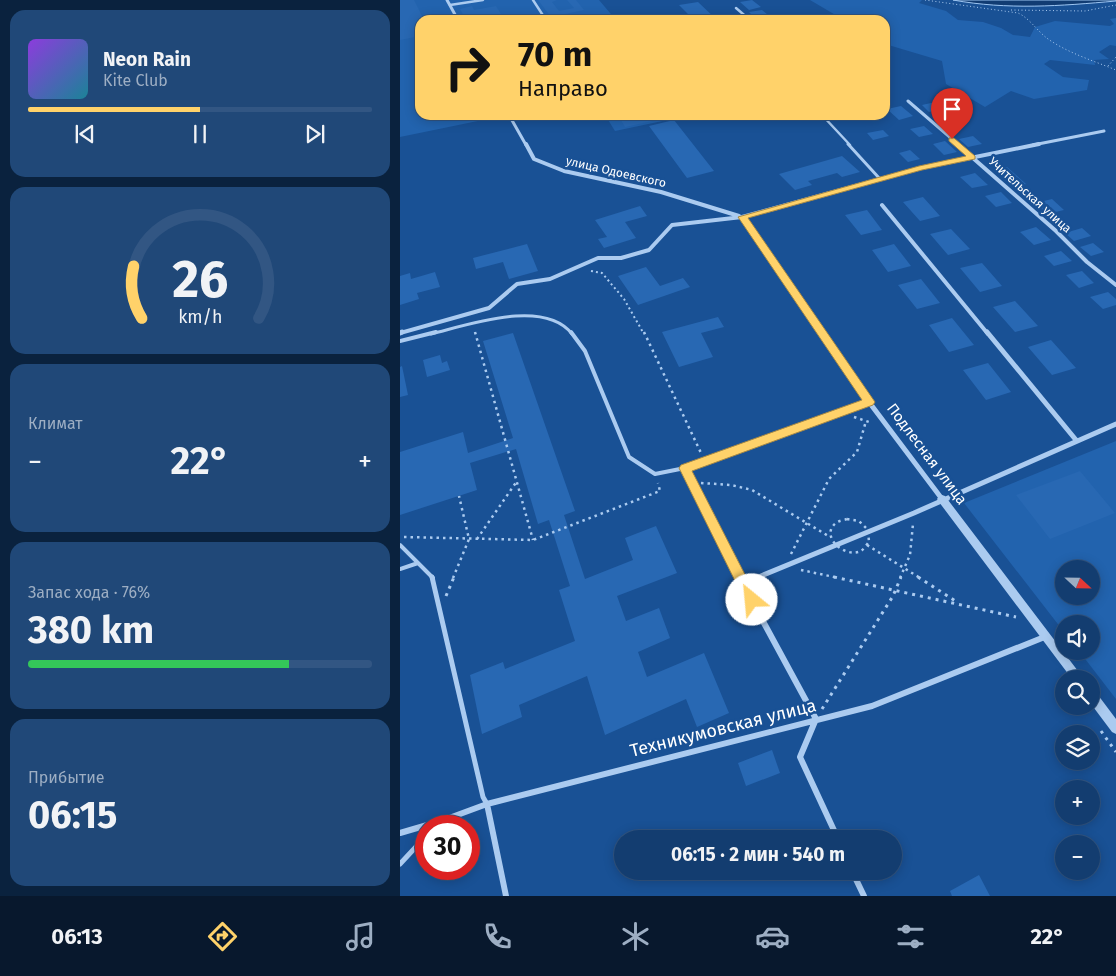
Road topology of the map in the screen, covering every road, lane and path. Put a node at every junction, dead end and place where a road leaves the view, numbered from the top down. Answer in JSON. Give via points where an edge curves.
{"nodes":[{"id":1,"x":447,"y":0,"type":"edge"},
{"id":2,"x":482,"y":0,"type":"edge"},
{"id":3,"x":532,"y":0,"type":"edge"},
{"id":4,"x":925,"y":0,"type":"edge"},
{"id":5,"x":450,"y":5,"type":"junction"},
{"id":6,"x":1116,"y":5,"type":"edge"},
{"id":7,"x":736,"y":8,"type":"dead end"},
{"id":8,"x":1005,"y":10,"type":"junction"},
{"id":9,"x":455,"y":15,"type":"edge"},
{"id":10,"x":542,"y":15,"type":"edge"},
{"id":11,"x":744,"y":15,"type":"edge"},
{"id":12,"x":1116,"y":57,"type":"edge"},
{"id":13,"x":1108,"y":66,"type":"junction"},
{"id":14,"x":1116,"y":70,"type":"edge"},
{"id":15,"x":908,"y":101,"type":"dead end"},
{"id":16,"x":512,"y":120,"type":"edge"},
{"id":17,"x":827,"y":120,"type":"edge"},
{"id":18,"x":1104,"y":131,"type":"dead end"},
{"id":19,"x":972,"y":158,"type":"junction"},
{"id":20,"x":880,"y":179,"type":"junction"},
{"id":21,"x":882,"y":205,"type":"dead end"},
{"id":22,"x":742,"y":217,"type":"junction"},
{"id":23,"x":570,"y":268,"type":"junction"},
{"id":24,"x":1116,"y":285,"type":"edge"},
{"id":25,"x":473,"y":323,"type":"junction"},
{"id":26,"x":400,"y":333,"type":"edge"},
{"id":27,"x":400,"y":341,"type":"edge"},
{"id":28,"x":869,"y":402,"type":"junction"},
{"id":29,"x":866,"y":420,"type":"dead end"},
{"id":30,"x":1116,"y":424,"type":"edge"},
{"id":31,"x":1076,"y":440,"type":"junction"},
{"id":32,"x":705,"y":460,"type":"junction"},
{"id":33,"x":685,"y":468,"type":"junction"},
{"id":34,"x":655,"y":474,"type":"junction"},
{"id":35,"x":517,"y":481,"type":"junction"},
{"id":36,"x":692,"y":484,"type":"junction"},
{"id":37,"x":459,"y":496,"type":"dead end"},
{"id":38,"x":942,"y":499,"type":"junction"},
{"id":39,"x":914,"y":512,"type":"junction"},
{"id":40,"x":807,"y":523,"type":"junction"},
{"id":41,"x":400,"y":537,"type":"edge"},
{"id":42,"x":830,"y":537,"type":"dead end"},
{"id":43,"x":469,"y":539,"type":"junction"},
{"id":44,"x":476,"y":539,"type":"junction"},
{"id":45,"x":533,"y":540,"type":"junction"},
{"id":46,"x":400,"y":545,"type":"edge"},
{"id":47,"x":866,"y":545,"type":"dead end"},
{"id":48,"x":418,"y":563,"type":"junction"},
{"id":49,"x":785,"y":566,"type":"junction"},
{"id":50,"x":400,"y":569,"type":"edge"},
{"id":51,"x":904,"y":569,"type":"junction"},
{"id":52,"x":742,"y":584,"type":"junction"},
{"id":53,"x":896,"y":590,"type":"junction"},
{"id":54,"x":960,"y":604,"type":"junction"},
{"id":55,"x":440,"y":610,"type":"junction"},
{"id":56,"x":1017,"y":617,"type":"dead end"},
{"id":57,"x":1047,"y":636,"type":"junction"},
{"id":58,"x":1072,"y":670,"type":"edge"},
{"id":59,"x":1100,"y":707,"type":"edge"},
{"id":60,"x":816,"y":719,"type":"junction"},
{"id":61,"x":1116,"y":728,"type":"edge"},
{"id":62,"x":487,"y":804,"type":"junction"},
{"id":63,"x":460,"y":815,"type":"edge"},
{"id":64,"x":415,"y":829,"type":"edge"},
{"id":65,"x":834,"y":830,"type":"edge"},
{"id":66,"x":400,"y":833,"type":"edge"},
{"id":67,"x":415,"y":848,"type":"edge"},
{"id":68,"x":400,"y":864,"type":"edge"},
{"id":69,"x":856,"y":880,"type":"edge"},
{"id":70,"x":506,"y":896,"type":"edge"},
{"id":71,"x":864,"y":896,"type":"edge"}],
"edges":[{"from":1,"to":5,"type":"street"},
{"from":2,"to":5,"type":"lane"},
{"from":3,"to":10,"type":"lane"},
{"from":4,"to":8,"type":"path"},
{"from":5,"to":9,"type":"street"},
{"from":6,"to":8,"type":"path","via":[[1085,11]]},
{"from":7,"to":11,"type":"lane"},
{"from":8,"to":13,"type":"path","via":[[1027,17],[1038,31],[1073,54]]},
{"from":12,"to":13,"type":"path"},
{"from":13,"to":14,"type":"path"},
{"from":15,"to":19,"type":"street","name":"Учительская улица"},
{"from":16,"to":22,"type":"street","name":"улица Одоевского","via":[[534,158],[541,162],[564,171],[661,192]]},
{"from":17,"to":20,"type":"lane"},
{"from":18,"to":19,"type":"street"},
{"from":19,"to":20,"type":"street"},
{"from":19,"to":24,"type":"street","name":"Учительская улица"},
{"from":20,"to":22,"type":"street"},
{"from":21,"to":31,"type":"street"},
{"from":22,"to":23,"type":"street","via":[[672,225],[649,250],[621,258],[598,258]]},
{"from":22,"to":28,"type":"street","name":"Подлесная улица"},
{"from":23,"to":26,"type":"street","via":[[550,279],[518,284],[490,308]]},
{"from":23,"to":32,"type":"path","via":[[602,273],[624,299],[638,320]]},
{"from":25,"to":27,"type":"lane"},
{"from":25,"to":34,"type":"lane","via":[[509,315],[535,316],[565,325],[585,351],[629,458]]},
{"from":25,"to":35,"type":"path"},
{"from":28,"to":32,"type":"lane"},
{"from":28,"to":38,"type":"street","name":"Подлесная улица"},
{"from":29,"to":40,"type":"path","via":[[857,452],[829,480]]},
{"from":30,"to":31,"type":"street"},
{"from":31,"to":38,"type":"street"},
{"from":32,"to":33,"type":"lane"},
{"from":33,"to":34,"type":"lane"},
{"from":33,"to":36,"type":"street"},
{"from":34,"to":45,"type":"path","via":[[660,492]]},
{"from":35,"to":44,"type":"path"},
{"from":35,"to":45,"type":"path"},
{"from":36,"to":40,"type":"path","via":[[732,485],[752,490]]},
{"from":36,"to":52,"type":"street"},
{"from":37,"to":43,"type":"path"},
{"from":38,"to":39,"type":"street"},
{"from":38,"to":57,"type":"street","name":"Подлесная улица"},
{"from":39,"to":49,"type":"street"},
{"from":39,"to":51,"type":"path","via":[[910,555]]},
{"from":40,"to":42,"type":"path"},
{"from":40,"to":49,"type":"path"},
{"from":41,"to":43,"type":"path"},
{"from":43,"to":44,"type":"path"},
{"from":43,"to":55,"type":"path"},
{"from":44,"to":45,"type":"path"},
{"from":46,"to":48,"type":"lane"},
{"from":47,"to":51,"type":"path"},
{"from":48,"to":50,"type":"lane"},
{"from":48,"to":55,"type":"lane","via":[[432,576]]},
{"from":49,"to":52,"type":"street"},
{"from":49,"to":53,"type":"path"},
{"from":51,"to":53,"type":"path"},
{"from":51,"to":54,"type":"path"},
{"from":52,"to":60,"type":"street"},
{"from":53,"to":54,"type":"path"},
{"from":53,"to":60,"type":"path"},
{"from":54,"to":56,"type":"path"},
{"from":55,"to":62,"type":"lane"},
{"from":57,"to":58,"type":"street","name":"Подлесная улица"},
{"from":57,"to":60,"type":"street","name":"Техникумовская улица","via":[[872,706]]},
{"from":59,"to":61,"type":"street"},
{"from":60,"to":62,"type":"street","name":"Техникумовская улица"},
{"from":60,"to":65,"type":"street","via":[[800,757]]},
{"from":62,"to":63,"type":"street","name":"Техникумовская улица"},
{"from":62,"to":70,"type":"street"},
{"from":64,"to":66,"type":"street","name":"Техникумовская улица"},
{"from":67,"to":68,"type":"lane"},
{"from":69,"to":71,"type":"street"}]}
